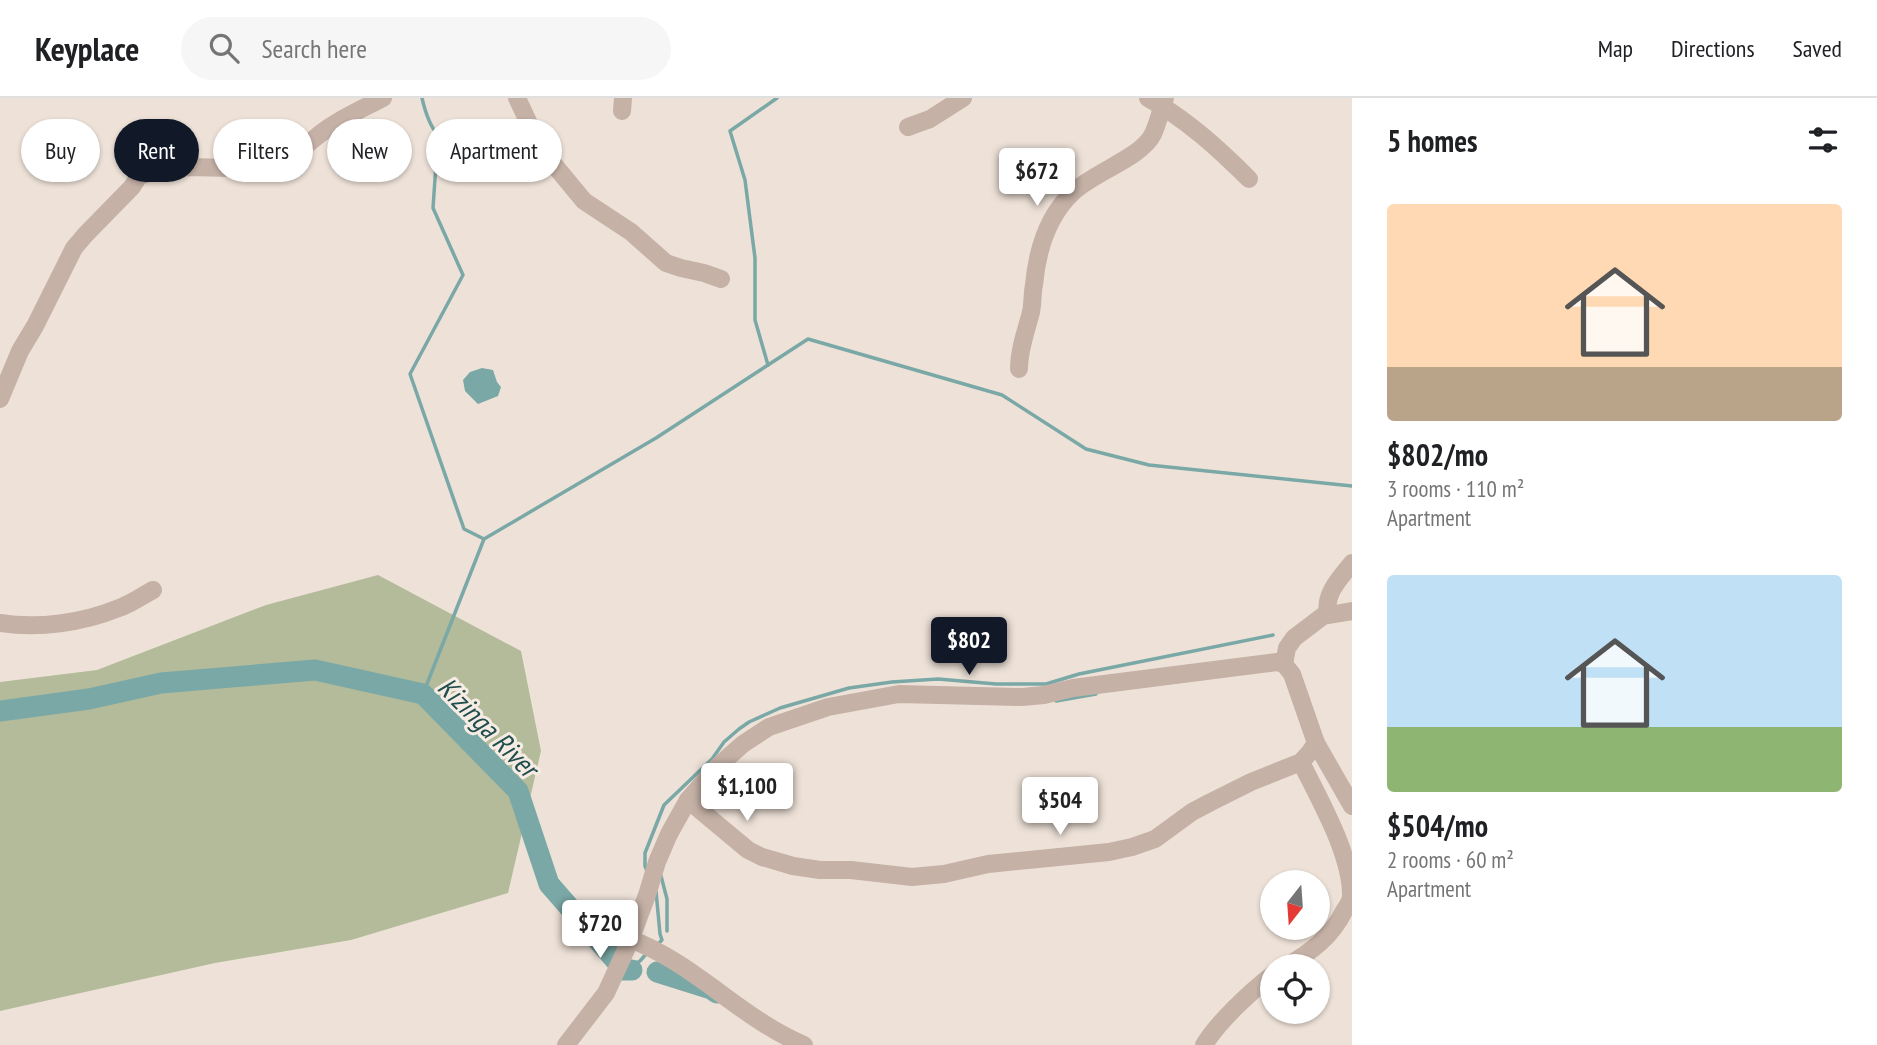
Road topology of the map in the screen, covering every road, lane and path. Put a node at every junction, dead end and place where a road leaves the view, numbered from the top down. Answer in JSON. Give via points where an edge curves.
{"nodes":[{"id":1,"x":383,"y":98,"type":"edge"},
{"id":2,"x":517,"y":98,"type":"edge"},
{"id":3,"x":963,"y":98,"type":"edge"},
{"id":4,"x":1158,"y":101,"type":"edge"},
{"id":5,"x":908,"y":127,"type":"dead end"},
{"id":6,"x":1249,"y":179,"type":"dead end"},
{"id":7,"x":721,"y":279,"type":"dead end"},
{"id":8,"x":1019,"y":369,"type":"dead end"},
{"id":9,"x":0,"y":399,"type":"edge"},
{"id":10,"x":1352,"y":563,"type":"edge"},
{"id":11,"x":153,"y":590,"type":"dead end"},
{"id":12,"x":1352,"y":611,"type":"edge"},
{"id":13,"x":1328,"y":614,"type":"junction"},
{"id":14,"x":0,"y":623,"type":"edge"},
{"id":15,"x":1284,"y":664,"type":"junction"},
{"id":16,"x":1316,"y":743,"type":"junction"},
{"id":17,"x":1301,"y":762,"type":"junction"},
{"id":18,"x":688,"y":800,"type":"junction"},
{"id":19,"x":1352,"y":806,"type":"edge"},
{"id":20,"x":629,"y":941,"type":"junction"},
{"id":21,"x":1309,"y":954,"type":"edge"},
{"id":22,"x":1260,"y":985,"type":"edge"},
{"id":23,"x":566,"y":1045,"type":"edge"},
{"id":24,"x":804,"y":1045,"type":"edge"},
{"id":25,"x":1204,"y":1045,"type":"edge"}],
"edges":[{"from":1,"to":9,"type":"street","via":[[332,126],[275,169],[187,167],[139,176],[74,248]]},
{"from":2,"to":7,"type":"street","via":[[541,149],[584,201],[631,232],[666,263]]},
{"from":3,"to":5,"type":"street"},
{"from":4,"to":6,"type":"street"},
{"from":4,"to":8,"type":"street","via":[[1153,135],[1144,146],[1070,195],[1044,236]]},
{"from":10,"to":13,"type":"street","via":[[1332,589]]},
{"from":11,"to":14,"type":"street","via":[[88,618],[26,626]]},
{"from":12,"to":13,"type":"street"},
{"from":13,"to":15,"type":"street","via":[[1294,638]]},
{"from":15,"to":16,"type":"street","via":[[1292,674]]},
{"from":15,"to":18,"type":"street","via":[[1269,662],[1044,695],[899,694],[828,707],[769,727],[743,744]]},
{"from":16,"to":17,"type":"street"},
{"from":16,"to":19,"type":"street"},
{"from":17,"to":18,"type":"street","via":[[1209,803],[1155,839],[1132,847],[912,877],[820,870],[762,857]]},
{"from":17,"to":21,"type":"street","via":[[1341,843],[1350,875],[1351,899],[1337,926]]},
{"from":18,"to":20,"type":"street","via":[[657,862]]},
{"from":20,"to":23,"type":"street","via":[[606,993]]},
{"from":20,"to":24,"type":"street","via":[[653,948],[706,981],[759,1023]]},
{"from":22,"to":25,"type":"street"}]}
